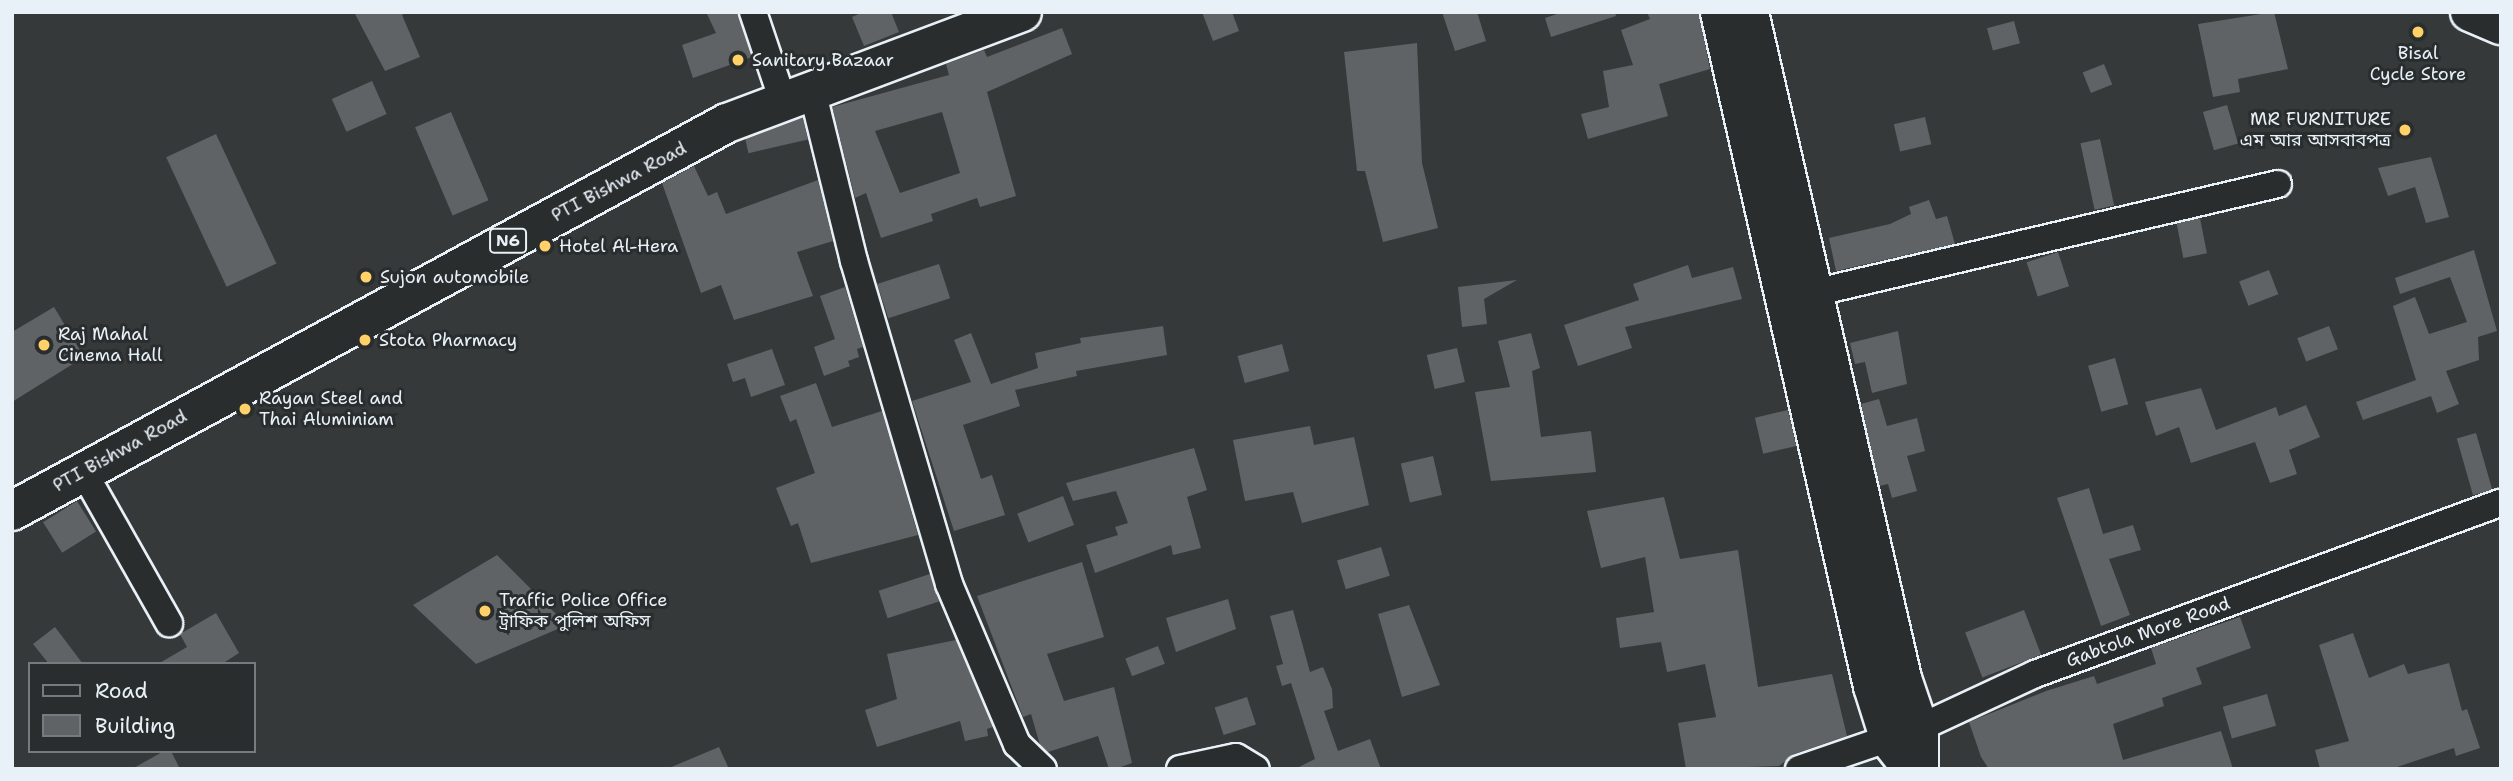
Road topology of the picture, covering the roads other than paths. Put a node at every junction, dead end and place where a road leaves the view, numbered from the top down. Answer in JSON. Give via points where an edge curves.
{"nodes":[{"id":1,"x":753,"y":12,"type":"edge"},
{"id":2,"x":1022,"y":12,"type":"edge"},
{"id":3,"x":1719,"y":12,"type":"edge"},
{"id":4,"x":1749,"y":12,"type":"edge"},
{"id":5,"x":2470,"y":12,"type":"edge"},
{"id":6,"x":2501,"y":25,"type":"edge"},
{"id":7,"x":797,"y":95,"type":"junction"},
{"id":8,"x":1754,"y":102,"type":"junction"},
{"id":9,"x":2278,"y":184,"type":"dead end"},
{"id":10,"x":1798,"y":297,"type":"junction"},
{"id":11,"x":82,"y":471,"type":"junction"},
{"id":12,"x":2501,"y":503,"type":"edge"},
{"id":13,"x":12,"y":511,"type":"edge"},
{"id":14,"x":169,"y":623,"type":"dead end"},
{"id":15,"x":1904,"y":734,"type":"junction"},
{"id":16,"x":1043,"y":769,"type":"edge"},
{"id":17,"x":1180,"y":769,"type":"edge"},
{"id":18,"x":1256,"y":769,"type":"edge"},
{"id":19,"x":1799,"y":769,"type":"edge"},
{"id":20,"x":1912,"y":769,"type":"edge"},
{"id":21,"x":1919,"y":769,"type":"edge"}],
"edges":[{"from":1,"to":7,"type":"street"},
{"from":2,"to":7,"type":"highway","name":"PTI Bishwa Road","number":"N6"},
{"from":3,"to":8,"type":"street"},
{"from":4,"to":8,"type":"street"},
{"from":5,"to":6,"type":"highway"},
{"from":7,"to":11,"type":"highway","name":"PTI Bishwa Road","number":"N6","via":[[727,123]]},
{"from":7,"to":16,"type":"street","via":[[854,261],[949,584],[1017,744]]},
{"from":8,"to":10,"type":"street"},
{"from":9,"to":10,"type":"street"},
{"from":10,"to":15,"type":"street"},
{"from":11,"to":13,"type":"highway","name":"PTI Bishwa Road","number":"N6"},
{"from":11,"to":14,"type":"street"},
{"from":12,"to":15,"type":"street","name":"Gabtola More Road","via":[[2035,674]]},
{"from":15,"to":19,"type":"street","name":"Gabtola More Road"},
{"from":15,"to":20,"type":"street"},
{"from":15,"to":21,"type":"street"},
{"from":17,"to":18,"type":"street","via":[[1236,757]]}]}
